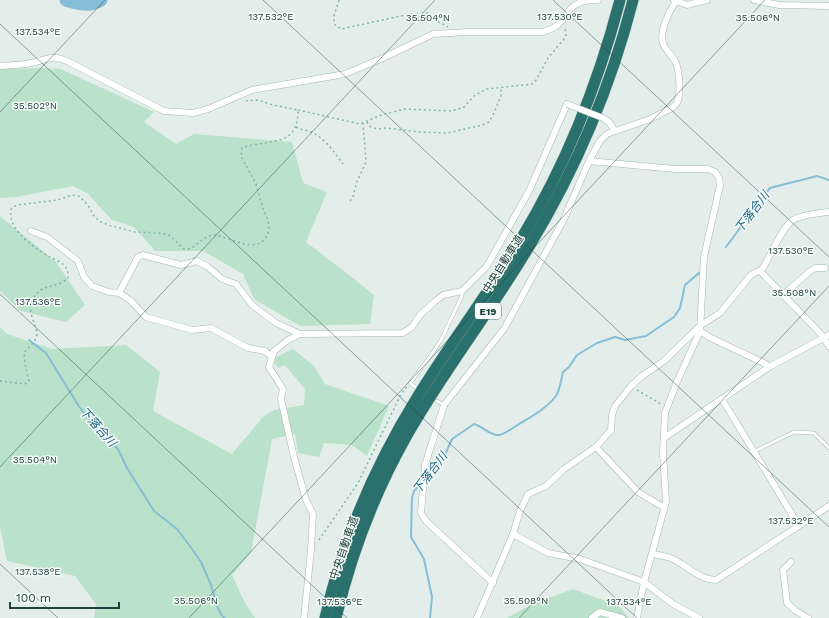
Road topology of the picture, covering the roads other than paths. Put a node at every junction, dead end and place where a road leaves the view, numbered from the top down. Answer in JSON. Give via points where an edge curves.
{"nodes":[{"id":1,"x":598,"y":0,"type":"edge"},
{"id":2,"x":620,"y":0,"type":"edge"},
{"id":3,"x":633,"y":0,"type":"edge"},
{"id":4,"x":675,"y":0,"type":"edge"},
{"id":5,"x":707,"y":0,"type":"edge"},
{"id":6,"x":754,"y":0,"type":"edge"},
{"id":7,"x":584,"y":1,"type":"edge"},
{"id":8,"x":829,"y":6,"type":"edge"},
{"id":9,"x":0,"y":66,"type":"edge"},
{"id":10,"x":615,"y":131,"type":"junction"},
{"id":11,"x":589,"y":161,"type":"junction"},
{"id":12,"x":829,"y":212,"type":"edge"},
{"id":13,"x":31,"y":231,"type":"dead end"},
{"id":14,"x":825,"y":268,"type":"dead end"},
{"id":15,"x":760,"y":271,"type":"junction"},
{"id":16,"x":462,"y":291,"type":"junction"},
{"id":17,"x":119,"y":293,"type":"junction"},
{"id":18,"x":783,"y":295,"type":"junction"},
{"id":19,"x":701,"y":328,"type":"junction"},
{"id":20,"x":300,"y":334,"type":"junction"},
{"id":21,"x":826,"y":337,"type":"edge"},
{"id":22,"x":829,"y":346,"type":"edge"},
{"id":23,"x":272,"y":357,"type":"junction"},
{"id":24,"x":769,"y":366,"type":"junction"},
{"id":25,"x":415,"y":387,"type":"dead end"},
{"id":26,"x":722,"y":398,"type":"junction"},
{"id":27,"x":437,"y":400,"type":"dead end"},
{"id":28,"x":444,"y":405,"type":"junction"},
{"id":29,"x":664,"y":438,"type":"junction"},
{"id":30,"x":596,"y":447,"type":"junction"},
{"id":31,"x":829,"y":448,"type":"edge"},
{"id":32,"x":754,"y":452,"type":"junction"},
{"id":33,"x":829,"y":506,"type":"edge"},
{"id":34,"x":663,"y":507,"type":"junction"},
{"id":35,"x":799,"y":526,"type":"junction"},
{"id":36,"x":513,"y":534,"type":"junction"},
{"id":37,"x":652,"y":554,"type":"junction"},
{"id":38,"x":791,"y":562,"type":"dead end"},
{"id":39,"x":644,"y":582,"type":"junction"},
{"id":40,"x":493,"y":583,"type":"junction"},
{"id":41,"x":304,"y":618,"type":"edge"},
{"id":42,"x":325,"y":618,"type":"edge"},
{"id":43,"x":336,"y":618,"type":"edge"},
{"id":44,"x":477,"y":618,"type":"edge"},
{"id":45,"x":592,"y":618,"type":"edge"},
{"id":46,"x":622,"y":618,"type":"edge"},
{"id":47,"x":637,"y":618,"type":"edge"},
{"id":48,"x":699,"y":618,"type":"edge"},
{"id":49,"x":808,"y":618,"type":"edge"}],
"edges":[{"from":1,"to":7,"type":"street"},
{"from":2,"to":42,"type":"highway","name":"中央自動車道","number":"E19","via":[[593,89],[560,166],[521,238],[419,395],[375,474],[346,544]]},
{"from":3,"to":43,"type":"highway","name":"中央自動車道","number":"E19","via":[[604,94],[571,170],[530,245],[405,438],[371,509],[344,586]]},
{"from":4,"to":5,"type":"street","via":[[687,5]]},
{"from":4,"to":10,"type":"street","via":[[662,39],[679,70],[677,104],[650,119]]},
{"from":6,"to":8,"type":"street","via":[[779,5]]},
{"from":7,"to":9,"type":"street","via":[[575,5],[556,28],[542,32],[433,34],[345,74],[252,90],[200,112],[171,112],[55,57],[32,63]]},
{"from":10,"to":11,"type":"street","via":[[604,136]]},
{"from":10,"to":16,"type":"street","bridge":true,"via":[[610,122],[603,118],[567,104],[529,191],[488,266]]},
{"from":11,"to":19,"type":"street","via":[[675,169],[708,169],[715,172],[720,186],[704,257]]},
{"from":11,"to":28,"type":"street","via":[[564,219],[504,330]]},
{"from":12,"to":15,"type":"street","via":[[793,220],[782,233]]},
{"from":13,"to":17,"type":"street","via":[[47,237],[78,262],[84,278],[92,286]]},
{"from":14,"to":18,"type":"street","via":[[816,268],[809,272]]},
{"from":15,"to":18,"type":"street"},
{"from":15,"to":19,"type":"street","via":[[752,274],[720,313]]},
{"from":16,"to":20,"type":"street","via":[[443,295],[403,333]]},
{"from":16,"to":25,"type":"lane","via":[[441,340],[410,383]]},
{"from":17,"to":20,"type":"street","via":[[138,257],[143,255],[181,265],[197,260],[222,279],[236,284],[252,305],[276,323]]},
{"from":17,"to":23,"type":"street","via":[[130,300],[146,317],[192,330],[212,328],[248,348],[266,351]]},
{"from":18,"to":21,"type":"street"},
{"from":19,"to":24,"type":"street","via":[[709,337]]},
{"from":19,"to":29,"type":"street","via":[[666,408]]},
{"from":19,"to":30,"type":"street","via":[[631,386],[616,406],[609,434]]},
{"from":20,"to":23,"type":"street","via":[[274,351]]},
{"from":21,"to":22,"type":"street"},
{"from":21,"to":24,"type":"street"},
{"from":23,"to":41,"type":"street","via":[[268,367],[283,389],[281,399],[294,457],[306,500],[313,514]]},
{"from":24,"to":26,"type":"street"},
{"from":26,"to":29,"type":"street"},
{"from":26,"to":32,"type":"street"},
{"from":27,"to":28,"type":"lane"},
{"from":28,"to":40,"type":"street","via":[[425,465],[421,513],[426,521]]},
{"from":29,"to":34,"type":"street","via":[[666,502]]},
{"from":30,"to":34,"type":"street","via":[[638,492]]},
{"from":30,"to":36,"type":"street","via":[[564,469],[546,486],[528,494]]},
{"from":31,"to":32,"type":"lane","via":[[814,433],[794,432]]},
{"from":32,"to":35,"type":"street"},
{"from":33,"to":35,"type":"street"},
{"from":34,"to":37,"type":"street"},
{"from":35,"to":37,"type":"street","via":[[716,580],[703,577],[665,555]]},
{"from":36,"to":39,"type":"street","via":[[548,553],[580,559]]},
{"from":36,"to":40,"type":"street"},
{"from":37,"to":39,"type":"street"},
{"from":38,"to":49,"type":"street","via":[[783,570],[787,603]]},
{"from":39,"to":47,"type":"street"},
{"from":39,"to":48,"type":"street","via":[[673,604]]},
{"from":40,"to":44,"type":"street"},
{"from":45,"to":46,"type":"street","via":[[600,612]]}]}
